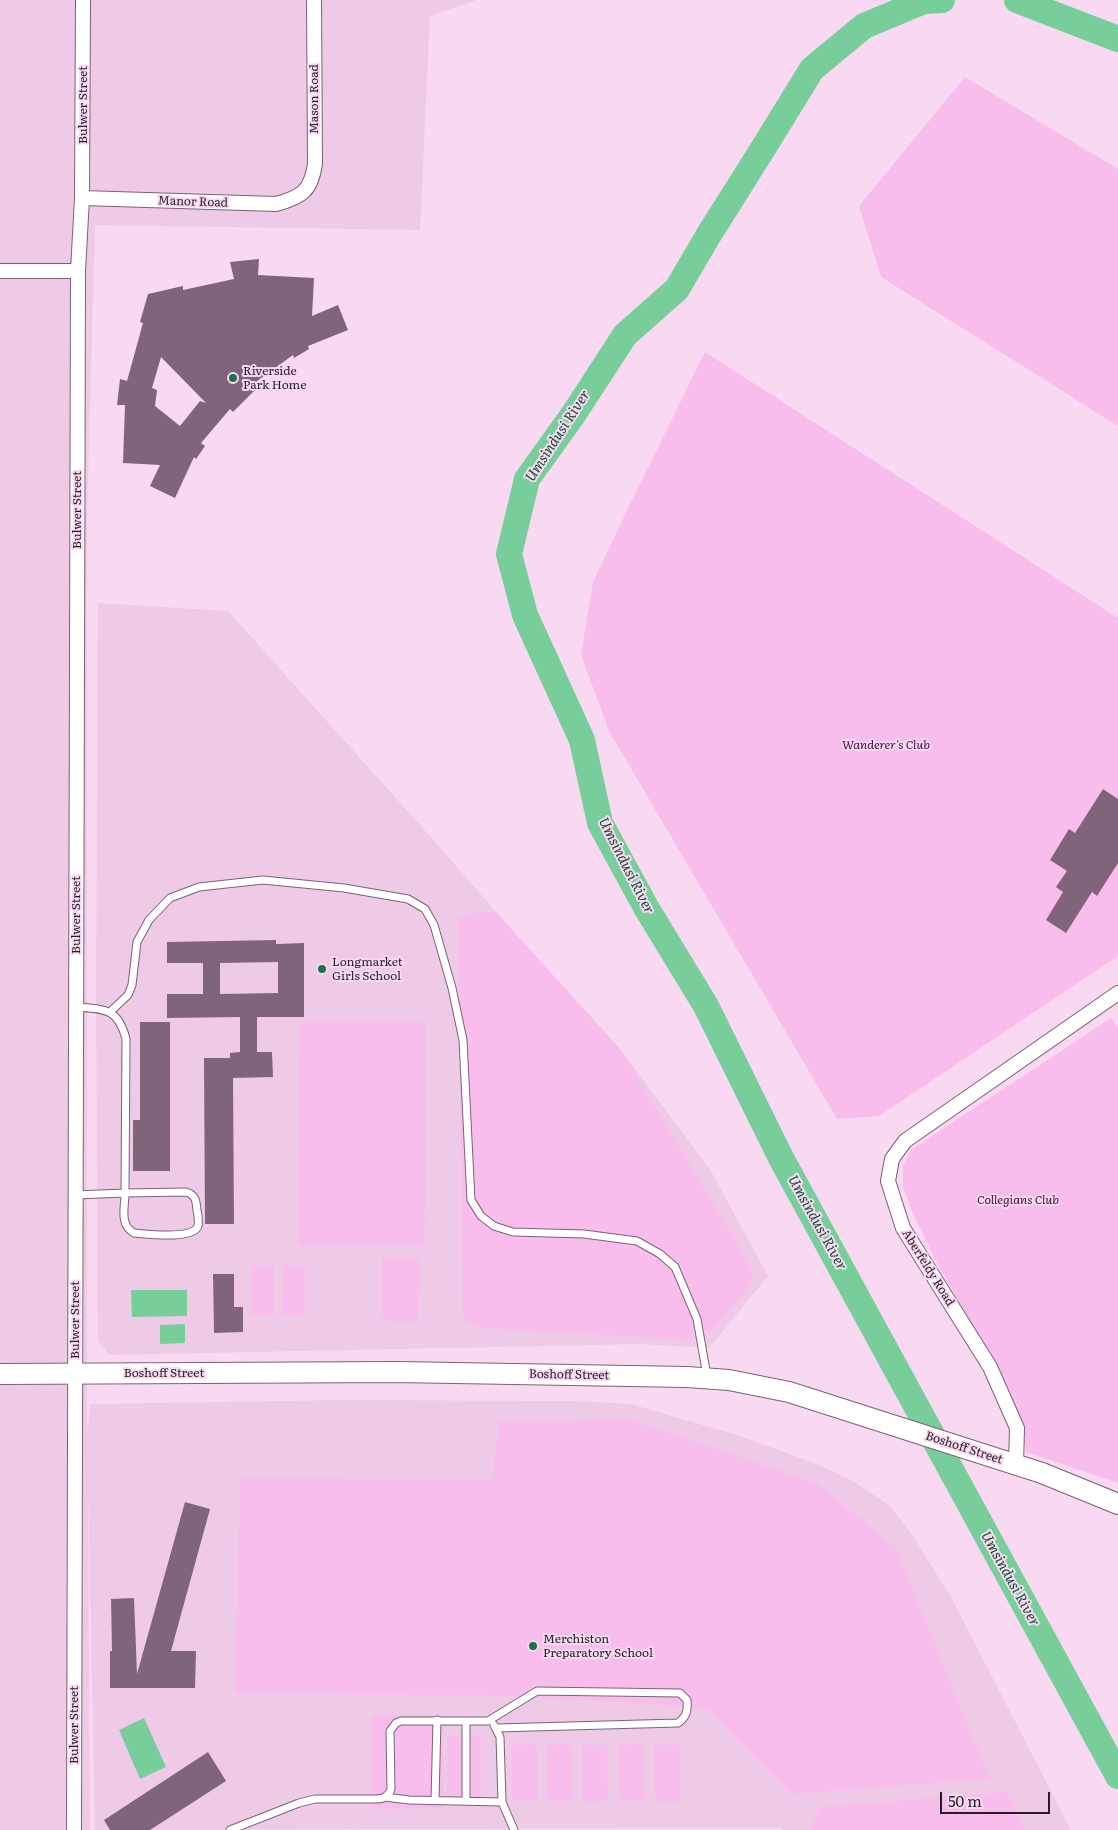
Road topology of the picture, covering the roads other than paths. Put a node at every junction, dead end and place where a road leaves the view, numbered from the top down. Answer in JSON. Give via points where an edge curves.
{"nodes":[{"id":1,"x":83,"y":0,"type":"edge"},
{"id":2,"x":314,"y":0,"type":"edge"},
{"id":3,"x":302,"y":194,"type":"joint"},
{"id":4,"x":82,"y":198,"type":"junction"},
{"id":5,"x":0,"y":271,"type":"edge"},
{"id":6,"x":78,"y":271,"type":"junction"},
{"id":7,"x":1118,"y":993,"type":"edge"},
{"id":8,"x":76,"y":1007,"type":"junction"},
{"id":9,"x":110,"y":1012,"type":"junction"},
{"id":10,"x":125,"y":1193,"type":"junction"},
{"id":11,"x":75,"y":1195,"type":"junction"},
{"id":12,"x":74,"y":1373,"type":"junction"},
{"id":13,"x":0,"y":1374,"type":"edge"},
{"id":14,"x":708,"y":1378,"type":"junction"},
{"id":15,"x":1016,"y":1465,"type":"junction"},
{"id":16,"x":1118,"y":1504,"type":"edge"},
{"id":17,"x":437,"y":1720,"type":"junction"},
{"id":18,"x":466,"y":1721,"type":"junction"},
{"id":19,"x":488,"y":1721,"type":"junction"},
{"id":20,"x":496,"y":1728,"type":"junction"},
{"id":21,"x":385,"y":1797,"type":"junction"},
{"id":22,"x":435,"y":1801,"type":"junction"},
{"id":23,"x":466,"y":1801,"type":"junction"},
{"id":24,"x":502,"y":1802,"type":"junction"},
{"id":25,"x":74,"y":1830,"type":"edge"},
{"id":26,"x":230,"y":1830,"type":"edge"},
{"id":27,"x":514,"y":1830,"type":"edge"}],
"edges":[{"from":1,"to":4,"type":"street","name":"Bulwer Street"},
{"from":2,"to":3,"type":"street","name":"Mason Road","via":[[315,164],[313,178]]},
{"from":3,"to":4,"type":"street","name":"Manor Road","via":[[276,204]]},
{"from":4,"to":6,"type":"street","name":"Bulwer Street"},
{"from":5,"to":6,"type":"street"},
{"from":6,"to":8,"type":"street","name":"Bulwer Street"},
{"from":7,"to":15,"type":"street","name":"Aberfeldy Road","via":[[905,1141],[892,1159],[888,1181],[903,1228],[990,1367],[1017,1428]]},
{"from":8,"to":9,"type":"lane"},
{"from":8,"to":11,"type":"street","name":"Bulwer Street"},
{"from":9,"to":10,"type":"lane","via":[[119,1020],[126,1039]]},
{"from":9,"to":14,"type":"lane","via":[[128,996],[137,942],[148,920],[170,898],[199,887],[263,880],[344,888],[408,899],[425,909],[434,924],[463,1040],[471,1200],[481,1216],[494,1226],[514,1232],[584,1234],[637,1241],[660,1254],[675,1267],[697,1320]]},
{"from":10,"to":10,"type":"lane","via":[[192,1194],[196,1199],[198,1224],[186,1235],[134,1233],[124,1222]]},
{"from":10,"to":11,"type":"lane"},
{"from":11,"to":12,"type":"street","name":"Bulwer Street"},
{"from":12,"to":13,"type":"main road","name":"Boshoff Street"},
{"from":12,"to":14,"type":"main road","name":"Boshoff Street","via":[[397,1372]]},
{"from":12,"to":25,"type":"street","name":"Bulwer Street"},
{"from":14,"to":15,"type":"main road","name":"Boshoff Street","via":[[789,1392]]},
{"from":15,"to":16,"type":"main road","name":"Boshoff Street"},
{"from":17,"to":18,"type":"lane"},
{"from":17,"to":21,"type":"lane","via":[[407,1720],[392,1727],[391,1789]]},
{"from":17,"to":22,"type":"lane"},
{"from":18,"to":19,"type":"lane"},
{"from":18,"to":23,"type":"lane"},
{"from":19,"to":20,"type":"lane"},
{"from":19,"to":20,"type":"lane","via":[[537,1691],[680,1693],[687,1700],[688,1711],[678,1723]]},
{"from":20,"to":24,"type":"lane","via":[[500,1737]]},
{"from":21,"to":22,"type":"lane"},
{"from":21,"to":26,"type":"lane","via":[[315,1799]]},
{"from":22,"to":23,"type":"lane"},
{"from":23,"to":24,"type":"lane"},
{"from":24,"to":27,"type":"lane"}]}
